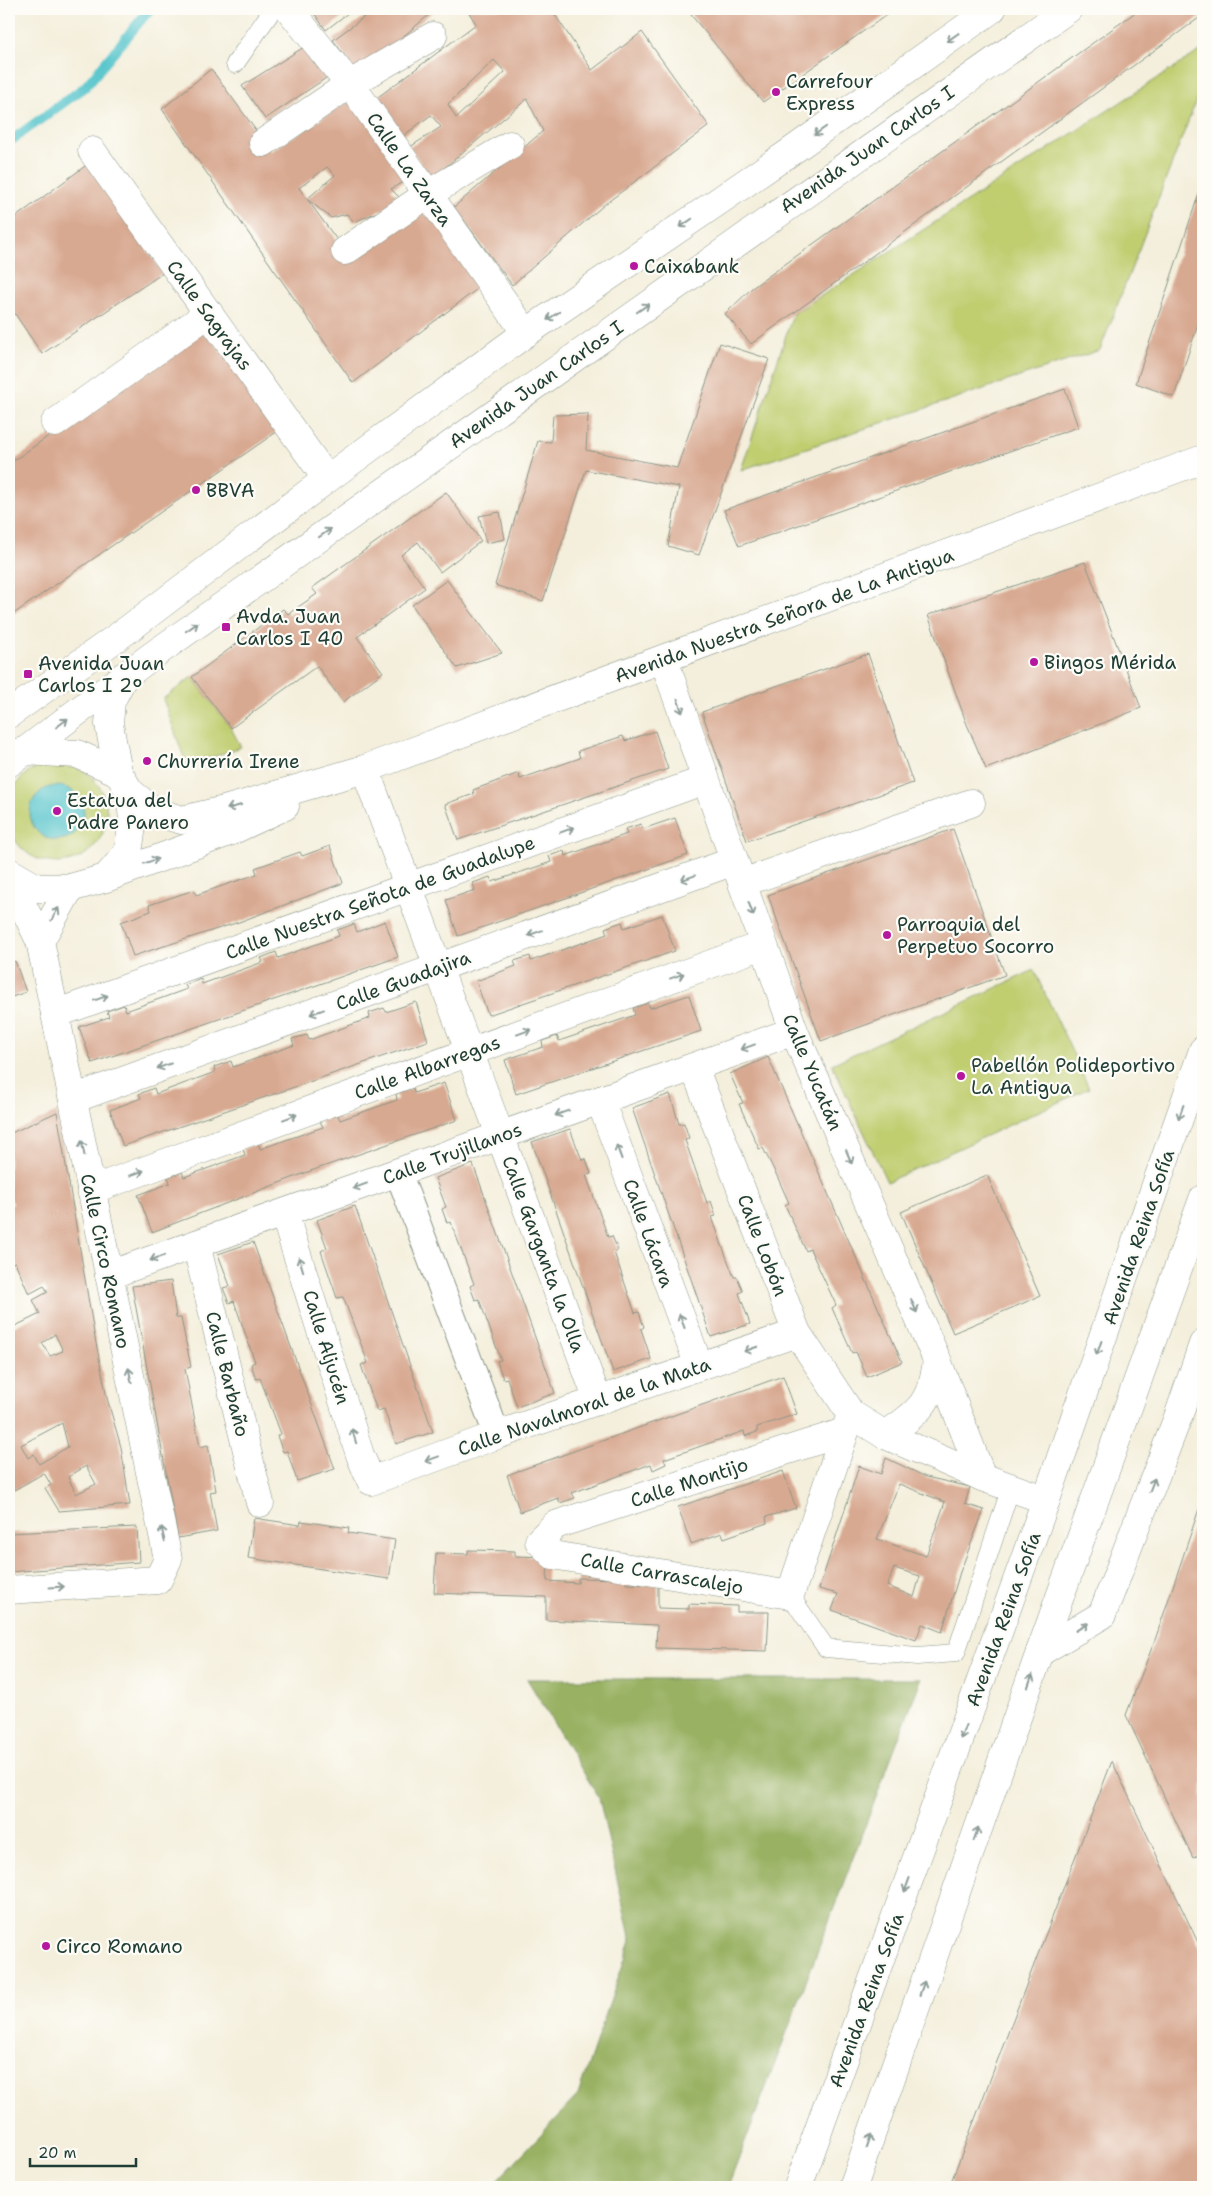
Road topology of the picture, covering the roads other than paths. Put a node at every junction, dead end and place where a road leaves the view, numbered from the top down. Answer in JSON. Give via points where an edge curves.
{"nodes":[{"id":1,"x":273,"y":9,"type":"edge"},
{"id":2,"x":289,"y":9,"type":"edge"},
{"id":3,"x":992,"y":9,"type":"edge"},
{"id":4,"x":1068,"y":9,"type":"edge"},
{"id":5,"x":434,"y":36,"type":"dead end"},
{"id":6,"x":235,"y":64,"type":"dead end"},
{"id":7,"x":350,"y":84,"type":"junction"},
{"id":8,"x":263,"y":143,"type":"dead end"},
{"id":9,"x":510,"y":145,"type":"dead end"},
{"id":10,"x":92,"y":151,"type":"dead end"},
{"id":11,"x":428,"y":194,"type":"junction"},
{"id":12,"x":345,"y":251,"type":"dead end"},
{"id":13,"x":209,"y":313,"type":"junction"},
{"id":14,"x":526,"y":333,"type":"junction"},
{"id":15,"x":55,"y":423,"type":"dead end"},
{"id":16,"x":1203,"y":459,"type":"edge"},
{"id":17,"x":327,"y":479,"type":"junction"},
{"id":18,"x":664,"y":660,"type":"junction"},
{"id":19,"x":124,"y":676,"type":"junction"},
{"id":20,"x":9,"y":714,"type":"edge"},
{"id":21,"x":14,"y":756,"type":"edge"},
{"id":22,"x":365,"y":769,"type":"junction"},
{"id":23,"x":706,"y":780,"type":"junction"},
{"id":24,"x":124,"y":782,"type":"junction"},
{"id":25,"x":970,"y":803,"type":"dead end"},
{"id":26,"x":9,"y":872,"type":"edge"},
{"id":27,"x":738,"y":872,"type":"junction"},
{"id":28,"x":9,"y":877,"type":"edge"},
{"id":29,"x":106,"y":878,"type":"junction"},
{"id":30,"x":409,"y":887,"type":"junction"},
{"id":31,"x":70,"y":888,"type":"junction"},
{"id":32,"x":40,"y":940,"type":"junction"},
{"id":33,"x":763,"y":945,"type":"junction"},
{"id":34,"x":438,"y":968,"type":"junction"},
{"id":35,"x":55,"y":1014,"type":"junction"},
{"id":36,"x":794,"y":1031,"type":"junction"},
{"id":37,"x":1203,"y":1050,"type":"edge"},
{"id":38,"x":469,"y":1052,"type":"junction"},
{"id":39,"x":694,"y":1067,"type":"junction"},
{"id":40,"x":73,"y":1099,"type":"junction"},
{"id":41,"x":600,"y":1100,"type":"junction"},
{"id":42,"x":500,"y":1136,"type":"junction"},
{"id":43,"x":398,"y":1172,"type":"junction"},
{"id":44,"x":91,"y":1190,"type":"junction"},
{"id":45,"x":1203,"y":1199,"type":"edge"},
{"id":46,"x":284,"y":1213,"type":"junction"},
{"id":47,"x":196,"y":1244,"type":"junction"},
{"id":48,"x":109,"y":1274,"type":"junction"},
{"id":49,"x":797,"y":1333,"type":"junction"},
{"id":50,"x":1203,"y":1344,"type":"edge"},
{"id":51,"x":937,"y":1360,"type":"junction"},
{"id":52,"x":698,"y":1366,"type":"junction"},
{"id":53,"x":598,"y":1401,"type":"junction"},
{"id":54,"x":1203,"y":1404,"type":"edge"},
{"id":55,"x":1178,"y":1416,"type":"junction"},
{"id":56,"x":848,"y":1423,"type":"junction"},
{"id":57,"x":497,"y":1435,"type":"junction"},
{"id":58,"x":885,"y":1435,"type":"junction"},
{"id":59,"x":982,"y":1477,"type":"junction"},
{"id":60,"x":371,"y":1481,"type":"joint"},
{"id":61,"x":1012,"y":1487,"type":"junction"},
{"id":62,"x":1046,"y":1500,"type":"junction"},
{"id":63,"x":260,"y":1503,"type":"dead end"},
{"id":64,"x":539,"y":1541,"type":"joint"},
{"id":65,"x":9,"y":1590,"type":"edge"},
{"id":66,"x":790,"y":1595,"type":"junction"},
{"id":67,"x":1040,"y":1652,"type":"junction"},
{"id":68,"x":798,"y":2187,"type":"edge"},
{"id":69,"x":853,"y":2187,"type":"edge"}],
"edges":[{"from":1,"to":6,"type":"lane"},
{"from":2,"to":7,"type":"main road","name":"Calle La Zarza"},
{"from":3,"to":14,"type":"main road","one_way":true},
{"from":19,"to":4,"type":"main road","name":"Avenida Juan Carlos I","one_way":true},
{"from":5,"to":7,"type":"main road"},
{"from":7,"to":8,"type":"main road"},
{"from":7,"to":11,"type":"main road","name":"Calle La Zarza"},
{"from":9,"to":11,"type":"main road"},
{"from":10,"to":13,"type":"main road","name":"Calle Sagrajas"},
{"from":11,"to":12,"type":"main road"},
{"from":11,"to":14,"type":"main road","name":"Calle La Zarza"},
{"from":13,"to":15,"type":"main road"},
{"from":13,"to":17,"type":"main road","name":"Calle Sagrajas"},
{"from":14,"to":17,"type":"main road"},
{"from":16,"to":18,"type":"main road","name":"Avenida Nuestra Señora de La Antigua"},
{"from":17,"to":20,"type":"main road","via":[[130,628]]},
{"from":18,"to":22,"type":"main road","name":"Avenida Nuestra Señora de La Antigua"},
{"from":18,"to":23,"type":"main road","name":"Calle Yucatán","one_way":true},
{"from":21,"to":19,"type":"main road","name":"Avenida Juan Carlos I","one_way":true},
{"from":19,"to":24,"type":"main road","via":[[111,701],[110,724]]},
{"from":21,"to":24,"type":"main road","name":"Avenida Nuestra Señora de La Antigua","via":[[77,754]]},
{"from":22,"to":24,"type":"main road","name":"Avenida Nuestra Señora de La Antigua","one_way":true,"via":[[182,820],[155,812]]},
{"from":29,"to":22,"type":"main road","name":"Avenida Nuestra Señora de La Antigua","one_way":true,"via":[[229,832]]},
{"from":22,"to":30,"type":"main road","name":"Calle Garganta la Olla"},
{"from":23,"to":27,"type":"main road","name":"Calle Yucatán"},
{"from":30,"to":23,"type":"main road","name":"Calle Nuestra Señota de Guadalupe","one_way":true},
{"from":24,"to":29,"type":"main road","via":[[133,820],[128,852]]},
{"from":25,"to":27,"type":"main road","name":"Calle Guadajira"},
{"from":26,"to":31,"type":"main road","name":"Avenida Nuestra Señora de La Antigua","via":[[37,888]]},
{"from":27,"to":33,"type":"main road","name":"Calle Yucatán","one_way":true},
{"from":27,"to":34,"type":"main road","name":"Calle Guadajira","one_way":true},
{"from":28,"to":32,"type":"main road","name":"Calle Circo Romano"},
{"from":29,"to":31,"type":"main road","name":"Avenida Nuestra Señora de La Antigua"},
{"from":30,"to":34,"type":"main road","name":"Calle Garganta la Olla"},
{"from":35,"to":30,"type":"main road","name":"Calle Nuestra Señota de Guadalupe","one_way":true},
{"from":32,"to":31,"type":"main road","one_way":true},
{"from":32,"to":35,"type":"main road","name":"Calle Circo Romano"},
{"from":33,"to":36,"type":"main road","name":"Calle Yucatán"},
{"from":38,"to":33,"type":"main road","name":"Calle Albarregas","one_way":true},
{"from":34,"to":38,"type":"main road","name":"Calle Garganta la Olla"},
{"from":34,"to":40,"type":"main road","name":"Calle Guadajira","one_way":true},
{"from":35,"to":40,"type":"main road","name":"Calle Circo Romano"},
{"from":36,"to":39,"type":"main road","name":"Calle Trujillanos","one_way":true},
{"from":36,"to":51,"type":"main road","name":"Calle Yucatán","one_way":true},
{"from":37,"to":62,"type":"main road","name":"Avenida Reina Sofía","one_way":true},
{"from":38,"to":42,"type":"main road","name":"Calle Garganta la Olla"},
{"from":44,"to":38,"type":"main road","name":"Calle Albarregas","one_way":true},
{"from":39,"to":41,"type":"main road","name":"Calle Trujillanos"},
{"from":39,"to":49,"type":"main road","name":"Calle Lobón"},
{"from":44,"to":40,"type":"main road","name":"Calle Circo Romano","one_way":true},
{"from":41,"to":42,"type":"main road","name":"Calle Trujillanos","one_way":true},
{"from":52,"to":41,"type":"main road","name":"Calle Lácara","one_way":true},
{"from":42,"to":43,"type":"main road","name":"Calle Trujillanos"},
{"from":42,"to":53,"type":"main road","name":"Calle Garganta la Olla"},
{"from":43,"to":46,"type":"main road","name":"Calle Trujillanos","one_way":true},
{"from":43,"to":57,"type":"street"},
{"from":44,"to":48,"type":"main road","name":"Calle Circo Romano"},
{"from":45,"to":67,"type":"main road"},
{"from":46,"to":47,"type":"main road","name":"Calle Trujillanos"},
{"from":60,"to":46,"type":"main road","name":"Calle Aljucén","one_way":true},
{"from":47,"to":48,"type":"main road","name":"Calle Trujillanos","one_way":true},
{"from":47,"to":63,"type":"main road","name":"Calle Barbaño"},
{"from":65,"to":48,"type":"main road","name":"Calle Circo Romano","one_way":true,"via":[[158,1580],[168,1559]]},
{"from":49,"to":52,"type":"main road","name":"Calle Navalmoral de la Mata","one_way":true},
{"from":49,"to":56,"type":"main road","name":"Calle Lobón"},
{"from":50,"to":55,"type":"main road"},
{"from":51,"to":58,"type":"main road","via":[[934,1385],[923,1405]]},
{"from":51,"to":59,"type":"main road","name":"Calle Yucatán"},
{"from":52,"to":53,"type":"main road","name":"Calle Navalmoral de la Mata"},
{"from":53,"to":57,"type":"main road","name":"Calle Navalmoral de la Mata"},
{"from":54,"to":55,"type":"main road"},
{"from":67,"to":55,"type":"main road","one_way":true,"via":[[1102,1615]]},
{"from":56,"to":58,"type":"main road","name":"Calle Lobón"},
{"from":56,"to":64,"type":"main road","name":"Calle Montijo","via":[[555,1525]]},
{"from":56,"to":66,"type":"main road"},
{"from":57,"to":60,"type":"main road","name":"Calle Navalmoral de la Mata","one_way":true},
{"from":58,"to":59,"type":"main road","name":"Calle Lobón"},
{"from":59,"to":61,"type":"main road","name":"Calle Lobón"},
{"from":61,"to":62,"type":"main road","name":"Calle Lobón"},
{"from":61,"to":66,"type":"lane","via":[[956,1653],[917,1656],[826,1648]]},
{"from":62,"to":68,"type":"main road","name":"Avenida Reina Sofía","one_way":true},
{"from":64,"to":66,"type":"main road","name":"Calle Carrascalejo","via":[[553,1555]]},
{"from":69,"to":67,"type":"main road","one_way":true}]}
